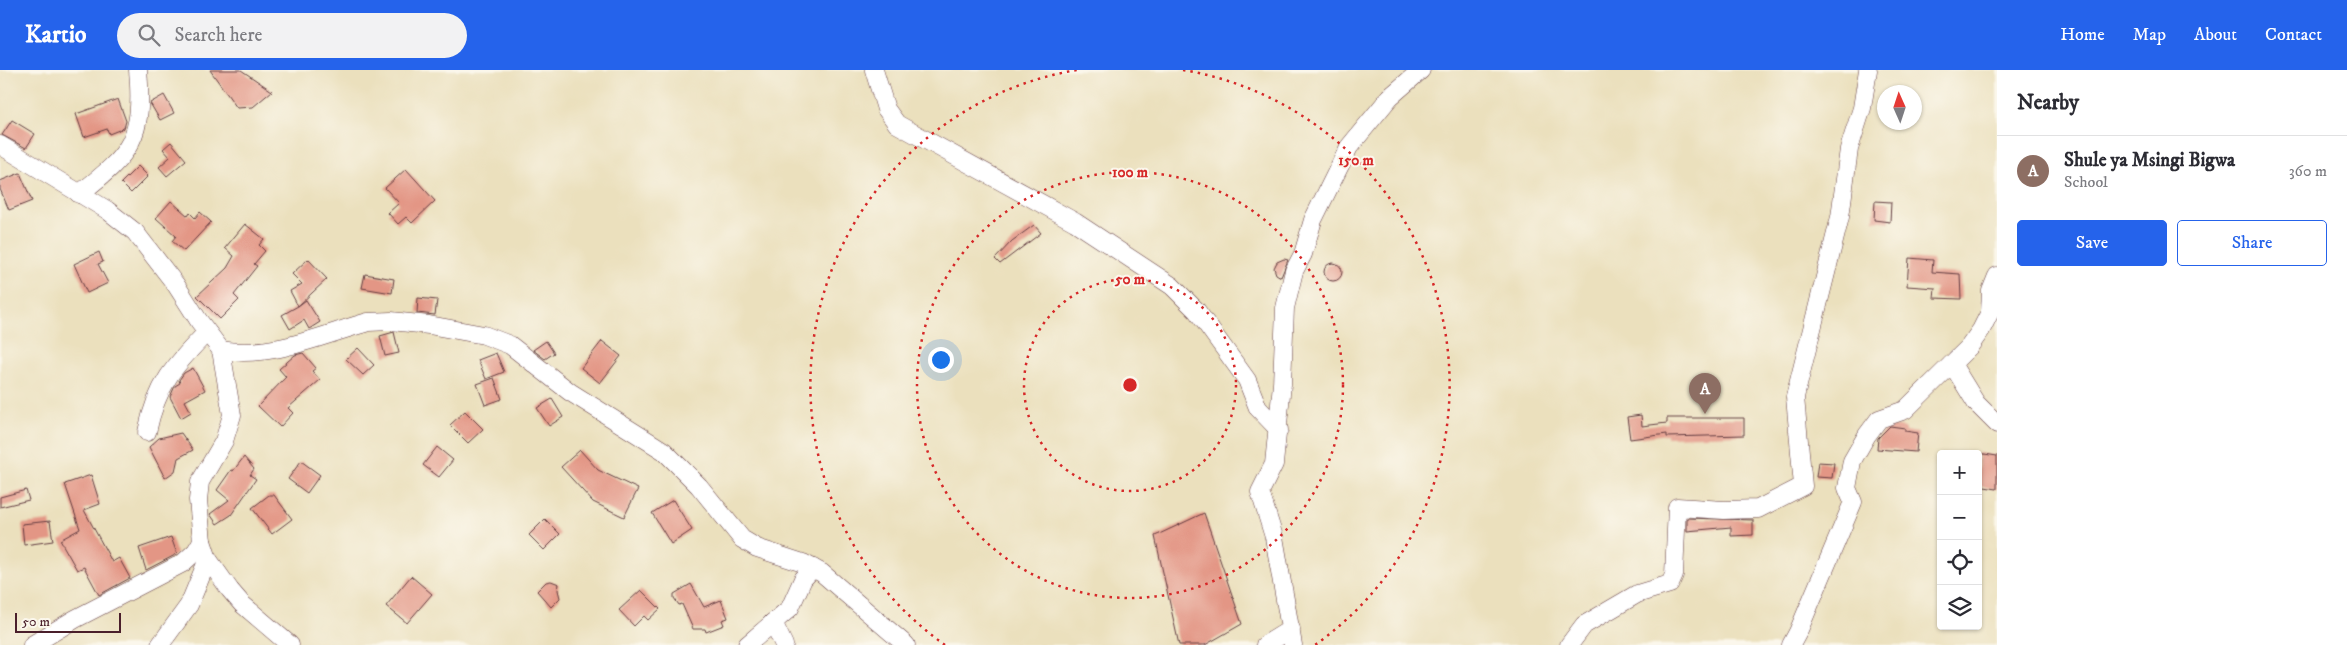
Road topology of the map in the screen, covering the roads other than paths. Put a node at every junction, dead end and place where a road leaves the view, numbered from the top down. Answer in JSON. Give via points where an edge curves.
{"nodes":[{"id":1,"x":138,"y":70,"type":"edge"},
{"id":2,"x":874,"y":70,"type":"edge"},
{"id":3,"x":1421,"y":70,"type":"edge"},
{"id":4,"x":1868,"y":70,"type":"edge"},
{"id":5,"x":0,"y":144,"type":"edge"},
{"id":6,"x":79,"y":194,"type":"junction"},
{"id":7,"x":1997,"y":276,"type":"edge"},
{"id":8,"x":207,"y":332,"type":"junction"},
{"id":9,"x":221,"y":350,"type":"junction"},
{"id":10,"x":1952,"y":364,"type":"junction"},
{"id":11,"x":1997,"y":424,"type":"edge"},
{"id":12,"x":1278,"y":430,"type":"junction"},
{"id":13,"x":147,"y":432,"type":"dead end"},
{"id":14,"x":202,"y":541,"type":"junction"},
{"id":15,"x":208,"y":559,"type":"junction"},
{"id":16,"x":813,"y":568,"type":"junction"},
{"id":17,"x":773,"y":622,"type":"junction"},
{"id":18,"x":1292,"y":637,"type":"edge"},
{"id":19,"x":32,"y":645,"type":"edge"},
{"id":20,"x":160,"y":645,"type":"edge"},
{"id":21,"x":290,"y":645,"type":"edge"},
{"id":22,"x":747,"y":645,"type":"edge"},
{"id":23,"x":784,"y":645,"type":"edge"},
{"id":24,"x":906,"y":645,"type":"edge"},
{"id":25,"x":1266,"y":645,"type":"edge"},
{"id":26,"x":1569,"y":645,"type":"edge"},
{"id":27,"x":1791,"y":645,"type":"edge"}],
"edges":[{"from":1,"to":6,"type":"street","via":[[138,115],[130,144],[110,170]]},
{"from":2,"to":12,"type":"street","via":[[886,108],[897,124],[1075,222],[1172,286],[1197,311],[1247,380],[1258,408]]},
{"from":3,"to":12,"type":"street","via":[[1390,97],[1349,148],[1313,220],[1294,271],[1285,308]]},
{"from":4,"to":26,"type":"street","via":[[1862,108],[1850,149],[1840,217],[1795,397],[1803,486],[1758,508],[1677,507],[1674,575],[1670,584],[1637,594],[1584,625]]},
{"from":5,"to":6,"type":"street"},
{"from":6,"to":8,"type":"street","via":[[118,217],[135,232]]},
{"from":7,"to":10,"type":"street","via":[[1991,291],[1990,312],[1981,330]]},
{"from":8,"to":9,"type":"street"},
{"from":8,"to":13,"type":"street","via":[[168,374]]},
{"from":9,"to":14,"type":"street","via":[[232,415],[224,441],[200,482],[198,500]]},
{"from":9,"to":16,"type":"street","via":[[238,352],[281,347],[382,320],[429,325],[498,340],[521,352],[570,392],[664,451],[699,486],[742,539],[757,548]]},
{"from":10,"to":11,"type":"street","via":[[1976,403]]},
{"from":10,"to":27,"type":"street","via":[[1905,410],[1879,419],[1852,461],[1847,488],[1853,502]]},
{"from":12,"to":18,"type":"street","via":[[1274,464],[1260,492],[1274,537]]},
{"from":14,"to":15,"type":"street"},
{"from":14,"to":19,"type":"street","via":[[183,563],[74,619]]},
{"from":15,"to":20,"type":"street","via":[[189,605]]},
{"from":15,"to":21,"type":"street","via":[[242,604]]},
{"from":16,"to":17,"type":"street","via":[[803,579],[790,608]]},
{"from":16,"to":24,"type":"street","via":[[836,583]]},
{"from":17,"to":22,"type":"street"},
{"from":17,"to":23,"type":"street"},
{"from":18,"to":25,"type":"street"}]}
